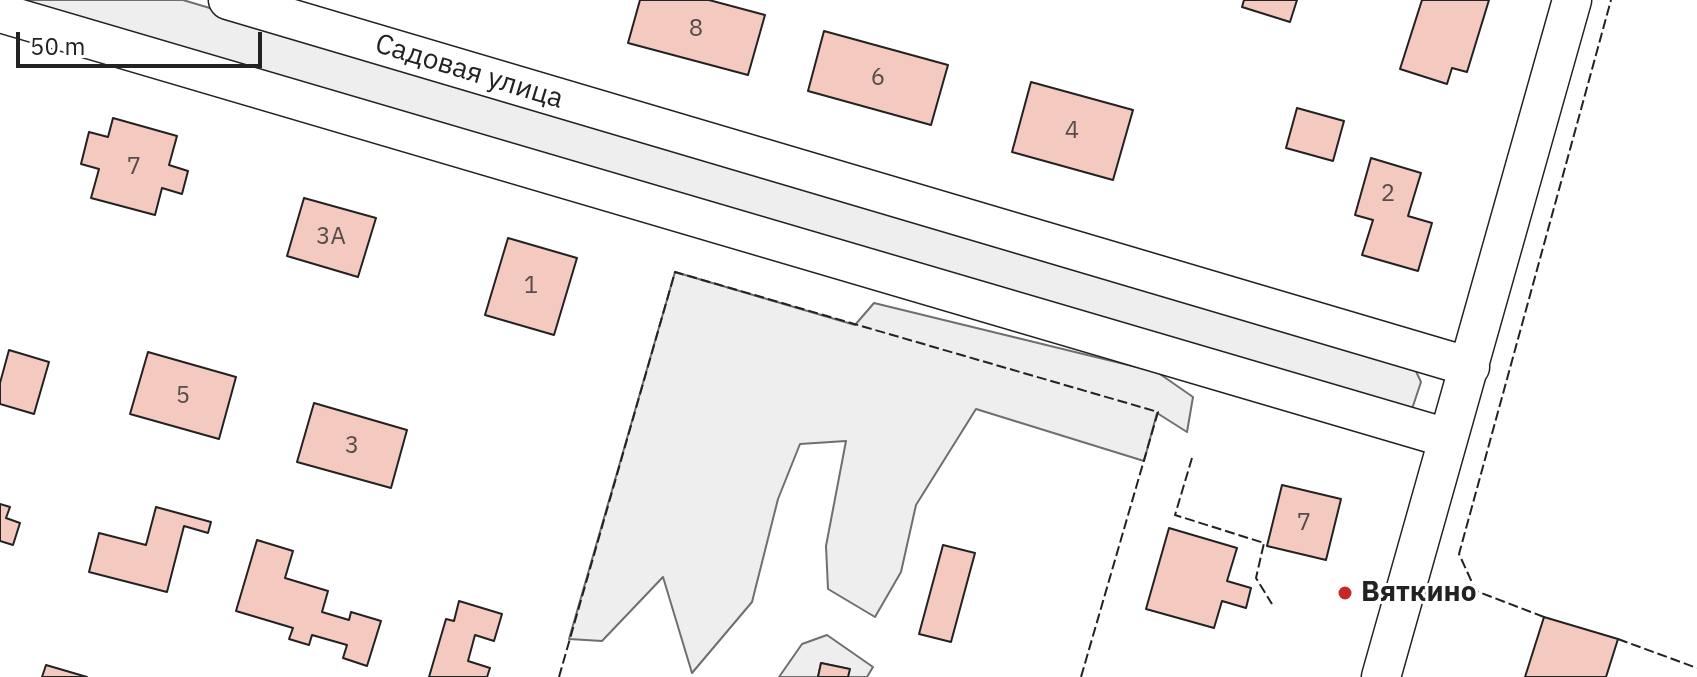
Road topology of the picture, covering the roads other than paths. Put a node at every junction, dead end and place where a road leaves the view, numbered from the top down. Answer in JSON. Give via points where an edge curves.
{"nodes":[{"id":1,"x":228,"y":0,"type":"edge"},
{"id":2,"x":1572,"y":0,"type":"edge"},
{"id":3,"x":0,"y":13,"type":"edge"},
{"id":4,"x":1470,"y":367,"type":"junction"},
{"id":5,"x":1447,"y":438,"type":"junction"},
{"id":6,"x":1381,"y":677,"type":"edge"}],
"edges":[{"from":1,"to":4,"type":"street","name":"Садовая улица"},
{"from":2,"to":4,"type":"street"},
{"from":3,"to":5,"type":"street"},
{"from":4,"to":5,"type":"street"},
{"from":5,"to":6,"type":"street"}]}
